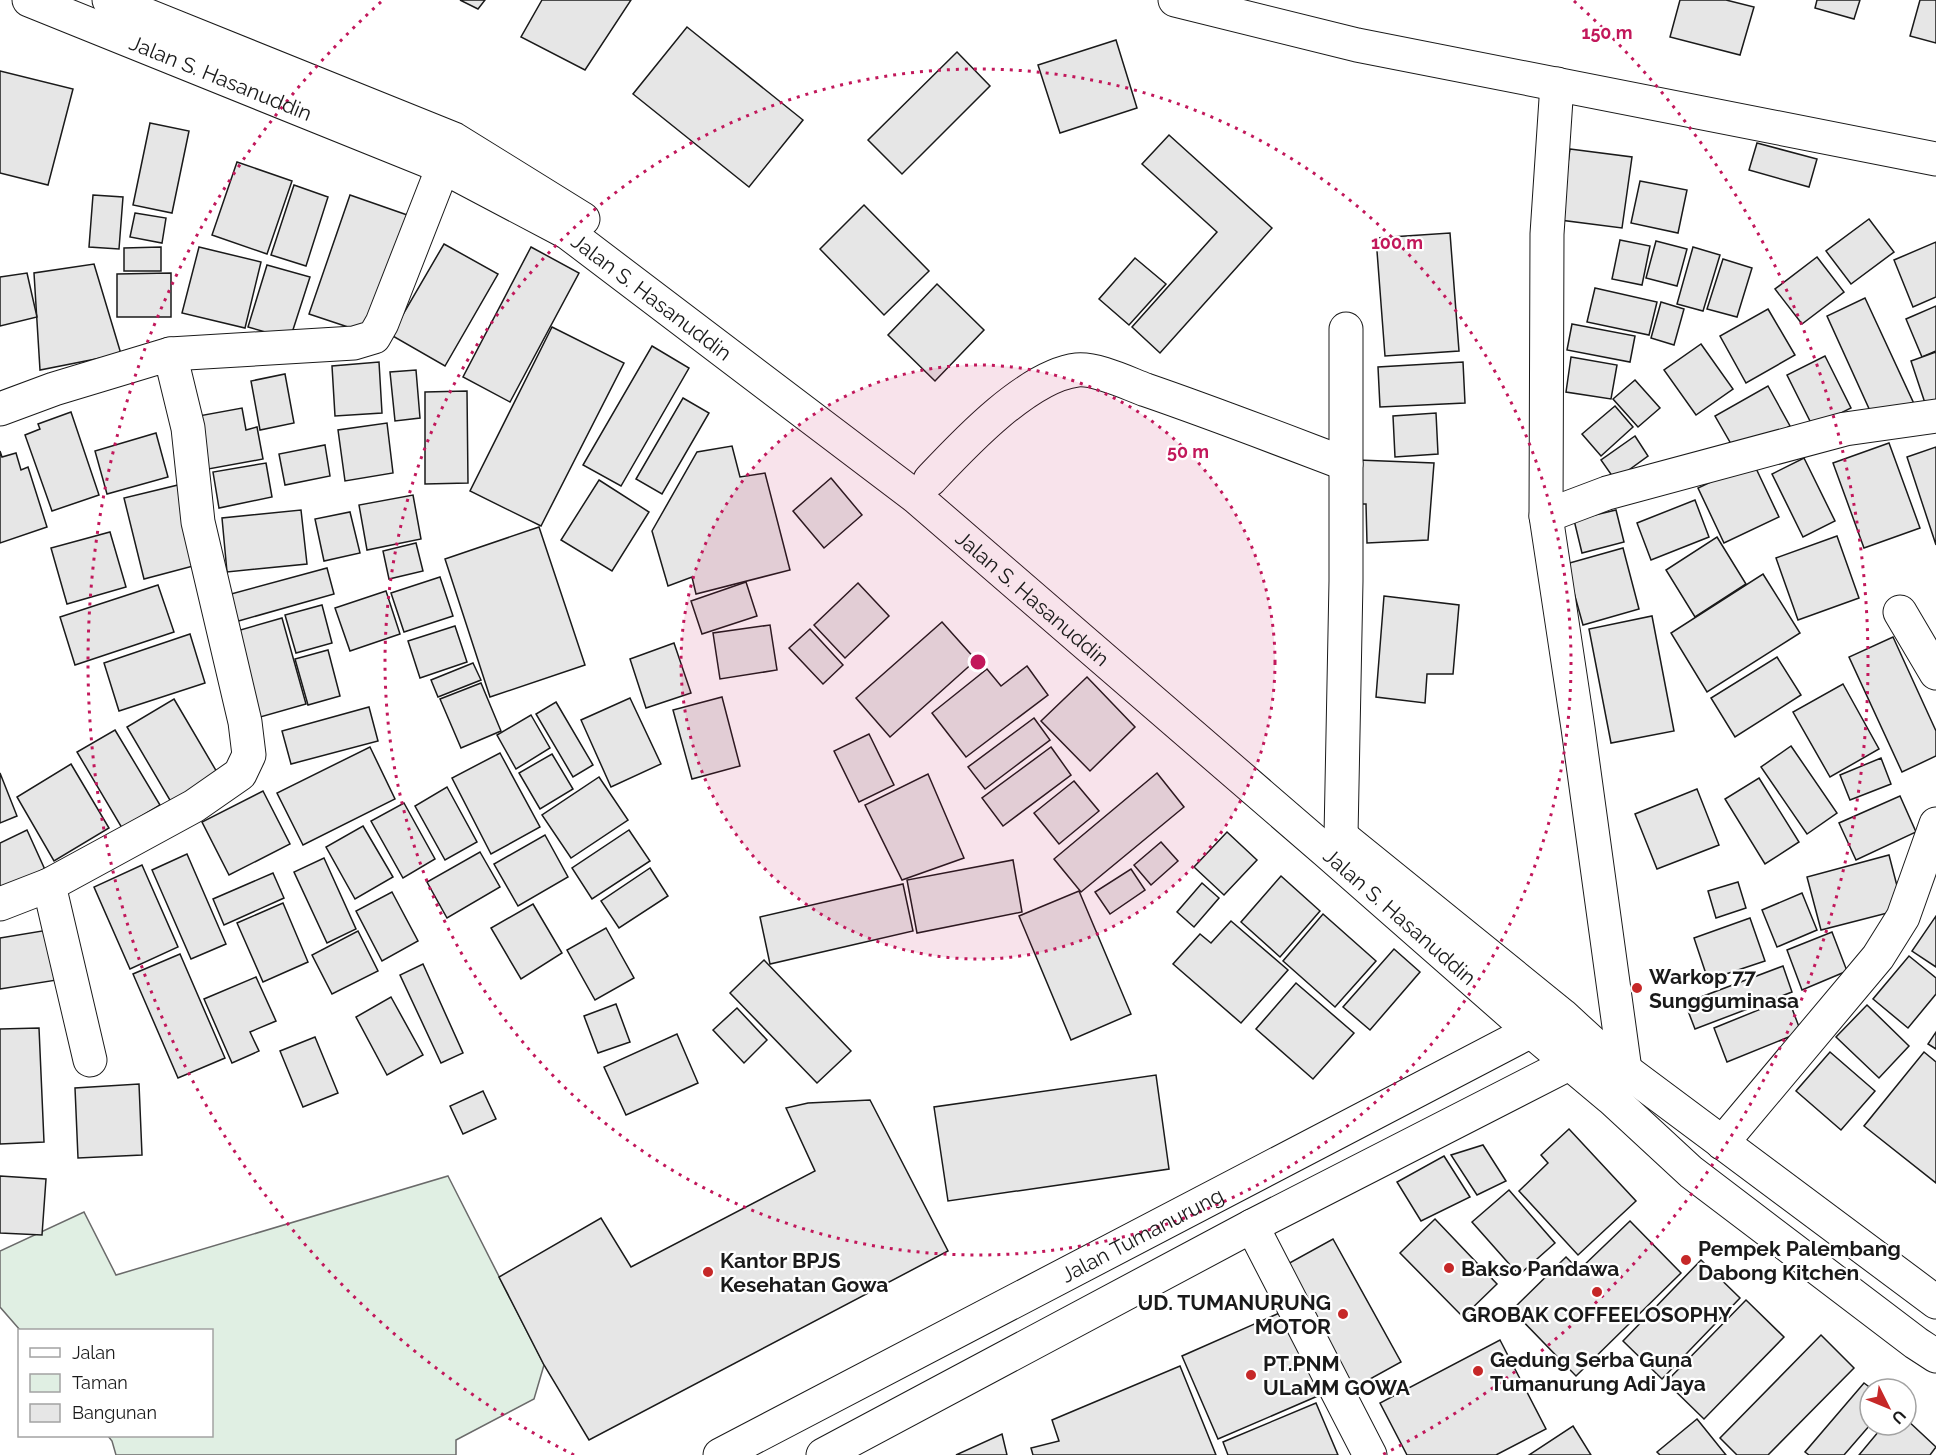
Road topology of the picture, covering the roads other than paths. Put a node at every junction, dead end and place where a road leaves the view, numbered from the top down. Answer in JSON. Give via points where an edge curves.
{"nodes":[{"id":1,"x":29,"y":0,"type":"edge"},
{"id":2,"x":109,"y":0,"type":"edge"},
{"id":3,"x":1174,"y":0,"type":"edge"},
{"id":4,"x":1557,"y":84,"type":"junction"},
{"id":5,"x":1936,"y":159,"type":"edge"},
{"id":6,"x":442,"y":167,"type":"junction"},
{"id":7,"x":1346,"y":329,"type":"dead end"},
{"id":8,"x":170,"y":354,"type":"junction"},
{"id":9,"x":0,"y":409,"type":"edge"},
{"id":10,"x":1936,"y":416,"type":"edge"},
{"id":11,"x":1346,"y":464,"type":"junction"},
{"id":12,"x":930,"y":480,"type":"junction"},
{"id":13,"x":1546,"y":516,"type":"junction"},
{"id":14,"x":1900,"y":612,"type":"dead end"},
{"id":15,"x":1936,"y":673,"type":"edge"},
{"id":16,"x":1936,"y":824,"type":"edge"},
{"id":17,"x":1341,"y":836,"type":"junction"},
{"id":18,"x":49,"y":885,"type":"junction"},
{"id":19,"x":0,"y":904,"type":"edge"},
{"id":20,"x":1562,"y":1015,"type":"junction"},
{"id":21,"x":1530,"y":1031,"type":"junction"},
{"id":22,"x":1585,"y":1056,"type":"junction"},
{"id":23,"x":90,"y":1060,"type":"dead end"},
{"id":24,"x":1625,"y":1070,"type":"junction"},
{"id":25,"x":1722,"y":1143,"type":"junction"},
{"id":26,"x":1252,"y":1226,"type":"junction"},
{"id":27,"x":1936,"y":1302,"type":"edge"},
{"id":28,"x":1936,"y":1356,"type":"edge"},
{"id":29,"x":720,"y":1455,"type":"edge"},
{"id":30,"x":823,"y":1455,"type":"edge"},
{"id":31,"x":1370,"y":1455,"type":"edge"}],
"edges":[{"from":1,"to":6,"type":"main road","name":"Jalan S. Hasanuddin"},
{"from":2,"to":12,"type":"main road","name":"Jalan S. Hasanuddin","via":[[454,139],[579,216]]},
{"from":3,"to":4,"type":"main road","via":[[1357,45]]},
{"from":4,"to":5,"type":"main road"},
{"from":4,"to":13,"type":"main road","via":[[1547,234]]},
{"from":6,"to":8,"type":"main road","via":[[374,337],[354,343]]},
{"from":6,"to":21,"type":"main road","name":"Jalan S. Hasanuddin","via":[[568,233],[916,497]]},
{"from":7,"to":11,"type":"main road"},
{"from":8,"to":9,"type":"main road"},
{"from":8,"to":18,"type":"main road","via":[[188,428],[198,522],[245,722],[249,755],[240,774],[194,806]]},
{"from":10,"to":13,"type":"main road","via":[[1845,429],[1607,494]]},
{"from":11,"to":12,"type":"main road","via":[[1124,382],[1077,370],[1033,387],[968,440]]},
{"from":11,"to":17,"type":"main road"},
{"from":12,"to":17,"type":"main road","name":"Jalan S. Hasanuddin"},
{"from":13,"to":24,"type":"main road"},
{"from":14,"to":15,"type":"main road"},
{"from":16,"to":25,"type":"main road","via":[[1903,917],[1878,957]]},
{"from":17,"to":20,"type":"main road","name":"Jalan S. Hasanuddin"},
{"from":18,"to":19,"type":"main road"},
{"from":18,"to":23,"type":"main road"},
{"from":20,"to":21,"type":"main road","name":"Jalan Tumanurung"},
{"from":20,"to":22,"type":"main road","name":"Jalan S. Hasanuddin"},
{"from":21,"to":22,"type":"main road","name":"Jalan S. Hasanuddin"},
{"from":21,"to":29,"type":"main road","name":"Jalan Tumanurung"},
{"from":22,"to":24,"type":"main road","name":"Jalan S. Hasanuddin"},
{"from":22,"to":26,"type":"main road"},
{"from":22,"to":28,"type":"main road","name":"Jalan S. Hasanuddin","via":[[1691,1172]]},
{"from":24,"to":25,"type":"main road","name":"Jalan S. Hasanuddin"},
{"from":25,"to":27,"type":"main road","name":"Jalan S. Hasanuddin"},
{"from":26,"to":30,"type":"main road"},
{"from":26,"to":31,"type":"main road"}]}
